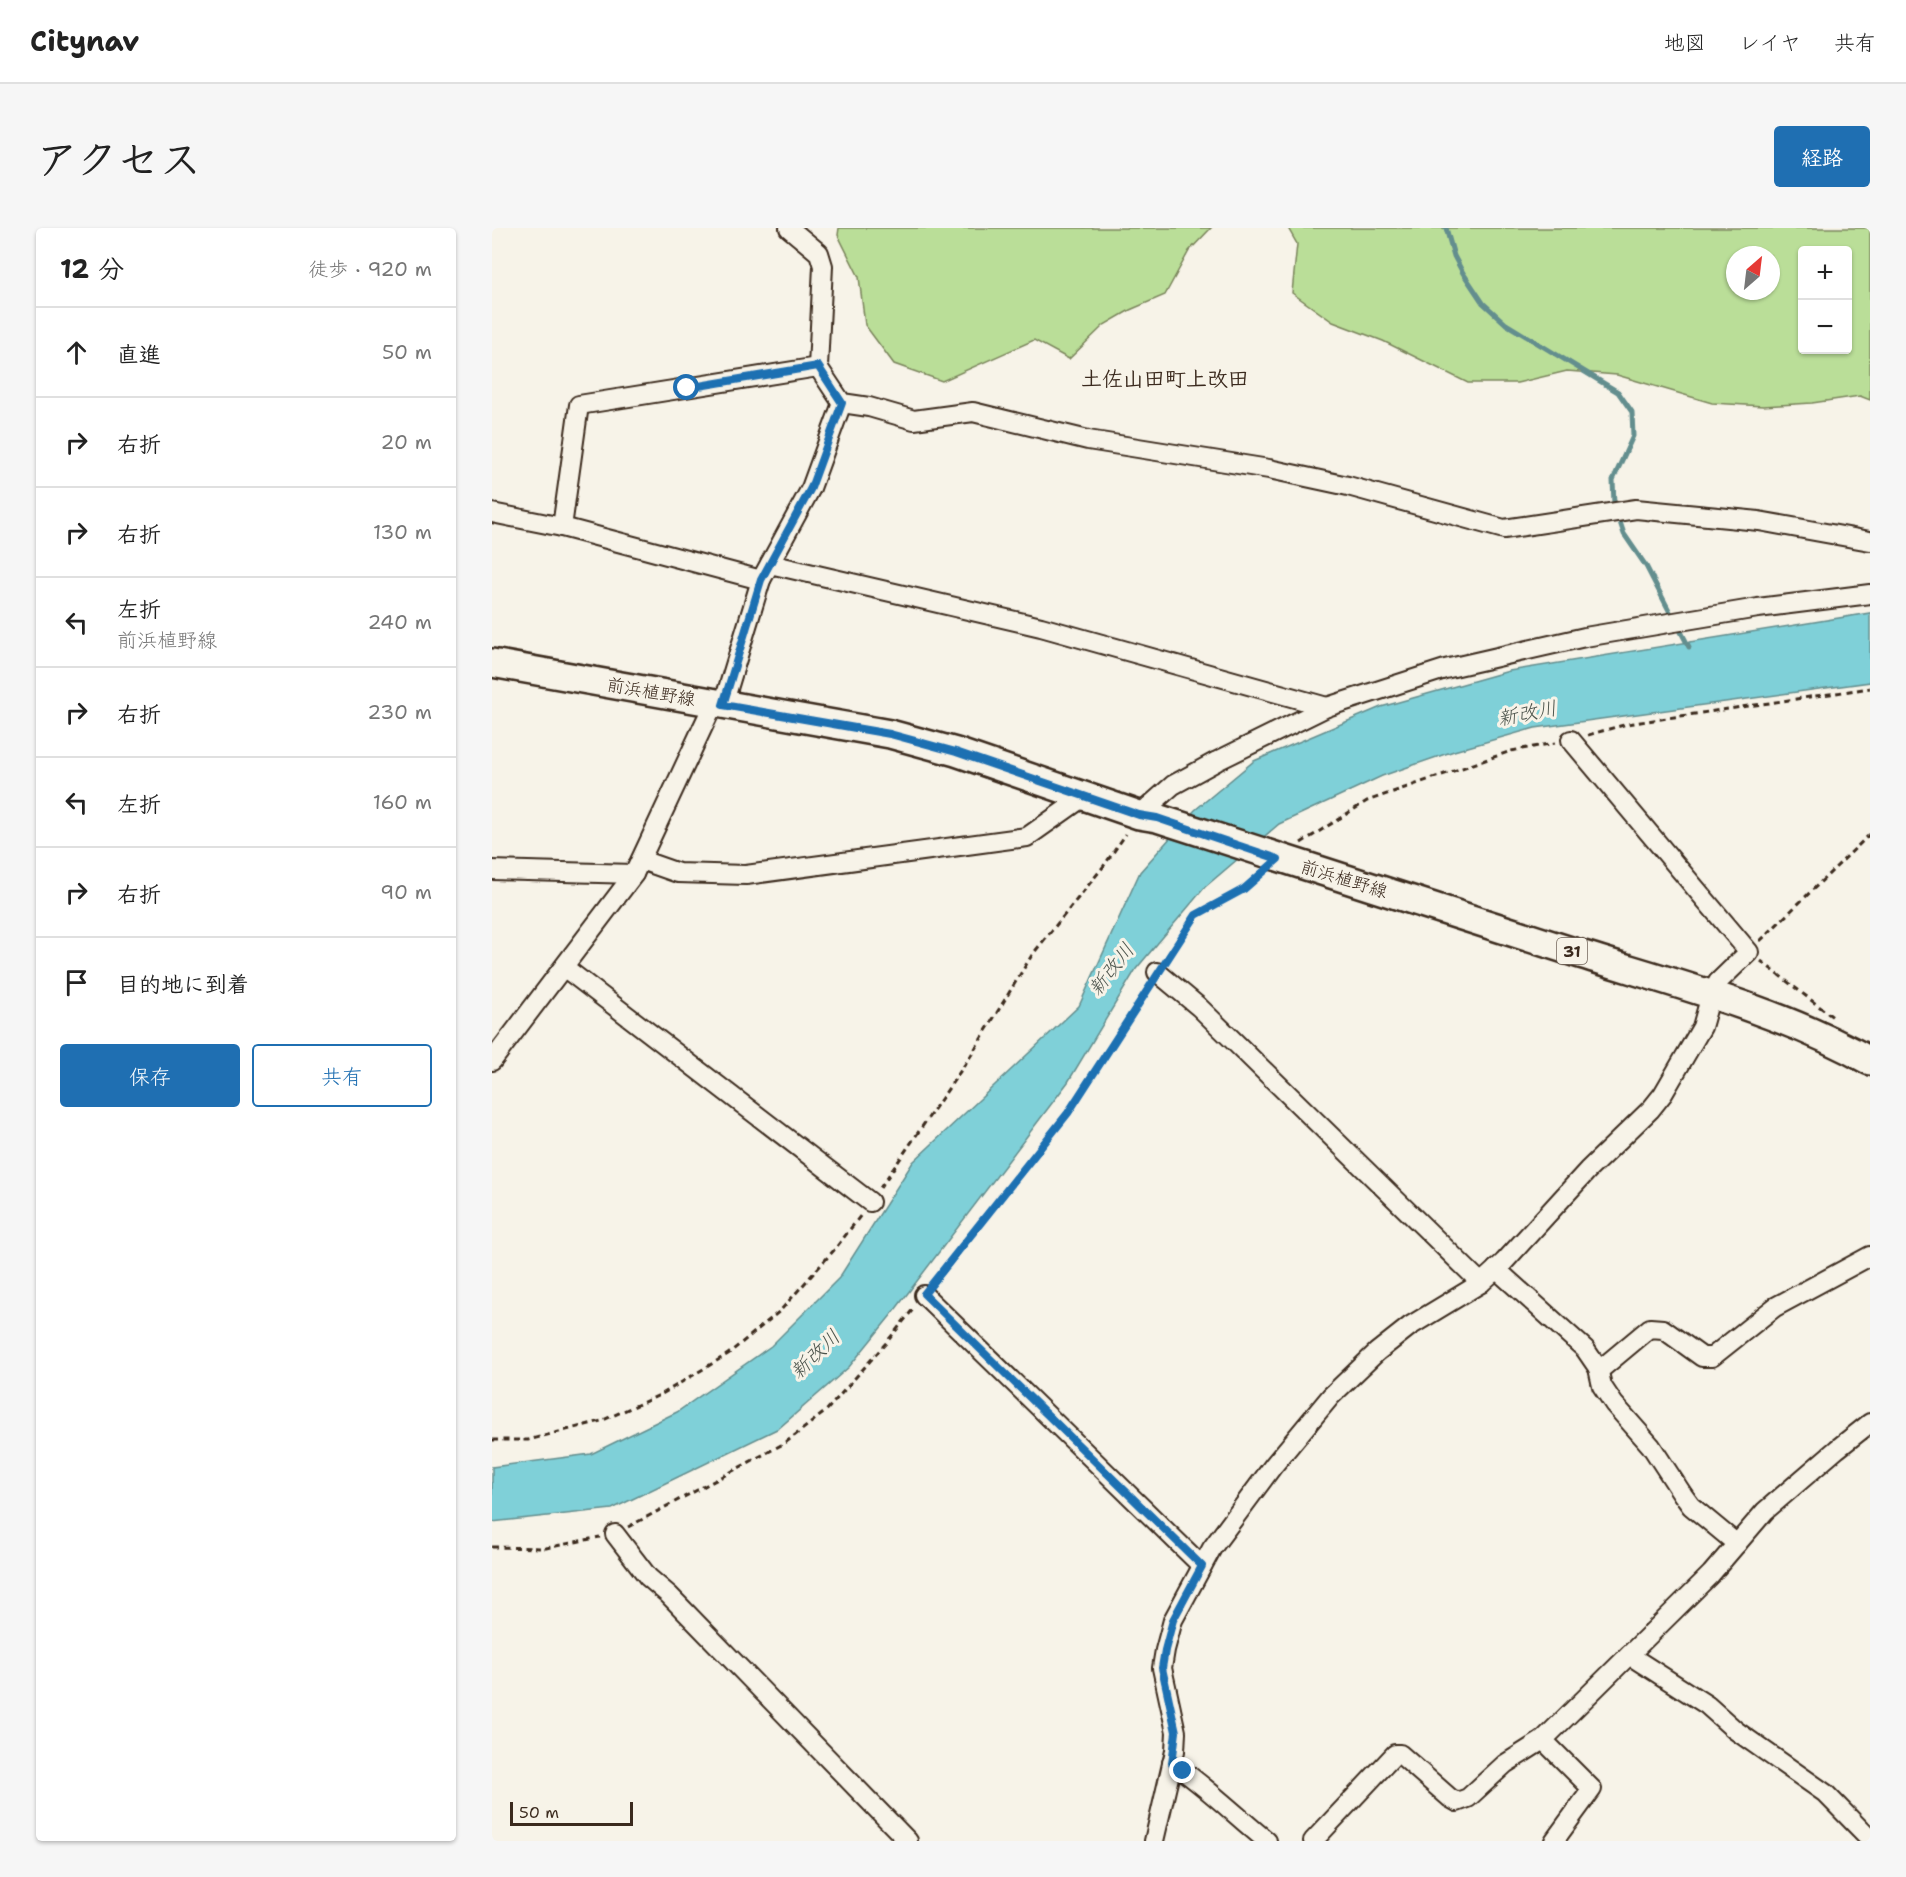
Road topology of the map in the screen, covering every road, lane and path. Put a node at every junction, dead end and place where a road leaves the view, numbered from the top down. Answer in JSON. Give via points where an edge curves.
{"nodes":[{"id":1,"x":789,"y":228,"type":"edge"},
{"id":2,"x":818,"y":366,"type":"junction"},
{"id":3,"x":842,"y":403,"type":"junction"},
{"id":4,"x":492,"y":513,"type":"edge"},
{"id":5,"x":562,"y":527,"type":"junction"},
{"id":6,"x":1870,"y":541,"type":"edge"},
{"id":7,"x":770,"y":564,"type":"junction"},
{"id":8,"x":761,"y":580,"type":"junction"},
{"id":9,"x":1870,"y":594,"type":"edge"},
{"id":10,"x":492,"y":663,"type":"edge"},
{"id":11,"x":1870,"y":688,"type":"edge"},
{"id":12,"x":718,"y":704,"type":"junction"},
{"id":13,"x":1327,"y":707,"type":"junction"},
{"id":14,"x":1571,"y":740,"type":"junction"},
{"id":15,"x":1085,"y":795,"type":"junction"},
{"id":16,"x":1148,"y":817,"type":"junction"},
{"id":17,"x":1870,"y":834,"type":"edge"},
{"id":18,"x":1273,"y":857,"type":"junction"},
{"id":19,"x":638,"y":867,"type":"junction"},
{"id":20,"x":492,"y":870,"type":"edge"},
{"id":21,"x":1749,"y":952,"type":"junction"},
{"id":22,"x":565,"y":969,"type":"junction"},
{"id":23,"x":1157,"y":972,"type":"junction"},
{"id":24,"x":1711,"y":995,"type":"junction"},
{"id":25,"x":1835,"y":1019,"type":"dead end"},
{"id":26,"x":1870,"y":1061,"type":"edge"},
{"id":27,"x":492,"y":1062,"type":"edge"},
{"id":28,"x":870,"y":1202,"type":"dead end"},
{"id":29,"x":1870,"y":1256,"type":"edge"},
{"id":30,"x":1496,"y":1269,"type":"junction"},
{"id":31,"x":1481,"y":1284,"type":"junction"},
{"id":32,"x":924,"y":1294,"type":"junction"},
{"id":33,"x":1598,"y":1368,"type":"junction"},
{"id":34,"x":1870,"y":1423,"type":"edge"},
{"id":35,"x":615,"y":1534,"type":"junction"},
{"id":36,"x":1737,"y":1544,"type":"junction"},
{"id":37,"x":492,"y":1547,"type":"edge"},
{"id":38,"x":1202,"y":1566,"type":"junction"},
{"id":39,"x":1629,"y":1656,"type":"junction"},
{"id":40,"x":1543,"y":1740,"type":"junction"},
{"id":41,"x":1172,"y":1763,"type":"junction"},
{"id":42,"x":1870,"y":1839,"type":"edge"},
{"id":43,"x":908,"y":1841,"type":"edge"},
{"id":44,"x":1154,"y":1841,"type":"edge"},
{"id":45,"x":1267,"y":1841,"type":"edge"},
{"id":46,"x":1313,"y":1841,"type":"edge"},
{"id":47,"x":1554,"y":1841,"type":"edge"}],
"edges":[{"from":1,"to":2,"type":"street","via":[[819,253],[823,266]]},
{"from":2,"to":3,"type":"street"},
{"from":2,"to":5,"type":"street","via":[[579,405]]},
{"from":3,"to":6,"type":"street","via":[[914,420],[973,412],[1088,440],[1348,486],[1504,529],[1636,508],[1759,521]]},
{"from":3,"to":7,"type":"street","via":[[811,488]]},
{"from":4,"to":5,"type":"street"},
{"from":5,"to":8,"type":"street"},
{"from":7,"to":8,"type":"street"},
{"from":7,"to":13,"type":"street","via":[[1041,627]]},
{"from":8,"to":12,"type":"street"},
{"from":9,"to":13,"type":"street","via":[[1585,636],[1445,669]]},
{"from":10,"to":12,"type":"main road","name":"前浜植野線","number":"31"},
{"from":11,"to":14,"type":"path","via":[[1627,724]]},
{"from":12,"to":15,"type":"main road","name":"前浜植野線","number":"31","via":[[890,734]]},
{"from":12,"to":19,"type":"street"},
{"from":13,"to":16,"type":"street","via":[[1173,785]]},
{"from":14,"to":18,"type":"path","via":[[1510,751],[1367,801]]},
{"from":14,"to":21,"type":"street"},
{"from":15,"to":16,"type":"main road","name":"前浜植野線","number":"31"},
{"from":15,"to":19,"type":"street","via":[[1027,837],[746,874],[678,873]]},
{"from":16,"to":18,"type":"main road","name":"前浜植野線","number":"31"},
{"from":17,"to":21,"type":"path"},
{"from":18,"to":23,"type":"path","via":[[1244,889],[1196,915]]},
{"from":18,"to":24,"type":"main road","name":"前浜植野線","number":"31"},
{"from":19,"to":20,"type":"street"},
{"from":19,"to":22,"type":"street"},
{"from":21,"to":24,"type":"street","via":[[1718,982]]},
{"from":21,"to":25,"type":"path"},
{"from":22,"to":27,"type":"street"},
{"from":22,"to":28,"type":"street"},
{"from":23,"to":31,"type":"street","via":[[1199,1007]]},
{"from":23,"to":32,"type":"path","via":[[1068,1113]]},
{"from":24,"to":26,"type":"main road","name":"前浜植野線","number":"31","via":[[1833,1040]]},
{"from":24,"to":30,"type":"street","via":[[1702,1026],[1657,1102]]},
{"from":29,"to":33,"type":"street","via":[[1775,1307],[1712,1357],[1702,1357],[1663,1329],[1650,1328]]},
{"from":30,"to":31,"type":"street"},
{"from":30,"to":33,"type":"street","via":[[1585,1349]]},
{"from":31,"to":38,"type":"street","via":[[1410,1326],[1330,1396],[1273,1466]]},
{"from":32,"to":35,"type":"path","via":[[826,1411],[785,1443]]},
{"from":32,"to":38,"type":"street"},
{"from":33,"to":36,"type":"street","via":[[1602,1386],[1614,1404],[1651,1446],[1691,1506]]},
{"from":34,"to":36,"type":"street","via":[[1765,1512]]},
{"from":35,"to":37,"type":"path","via":[[546,1548]]},
{"from":35,"to":43,"type":"street","via":[[648,1577],[669,1594]]},
{"from":36,"to":39,"type":"street"},
{"from":38,"to":41,"type":"street","via":[[1173,1620],[1162,1668],[1176,1732]]},
{"from":39,"to":40,"type":"street"},
{"from":39,"to":42,"type":"street","via":[[1707,1705],[1825,1793]]},
{"from":40,"to":46,"type":"street","via":[[1505,1764],[1468,1798],[1457,1802],[1400,1754],[1395,1754]]},
{"from":40,"to":47,"type":"street","via":[[1592,1789]]},
{"from":41,"to":44,"type":"street"},
{"from":41,"to":45,"type":"street"}]}
